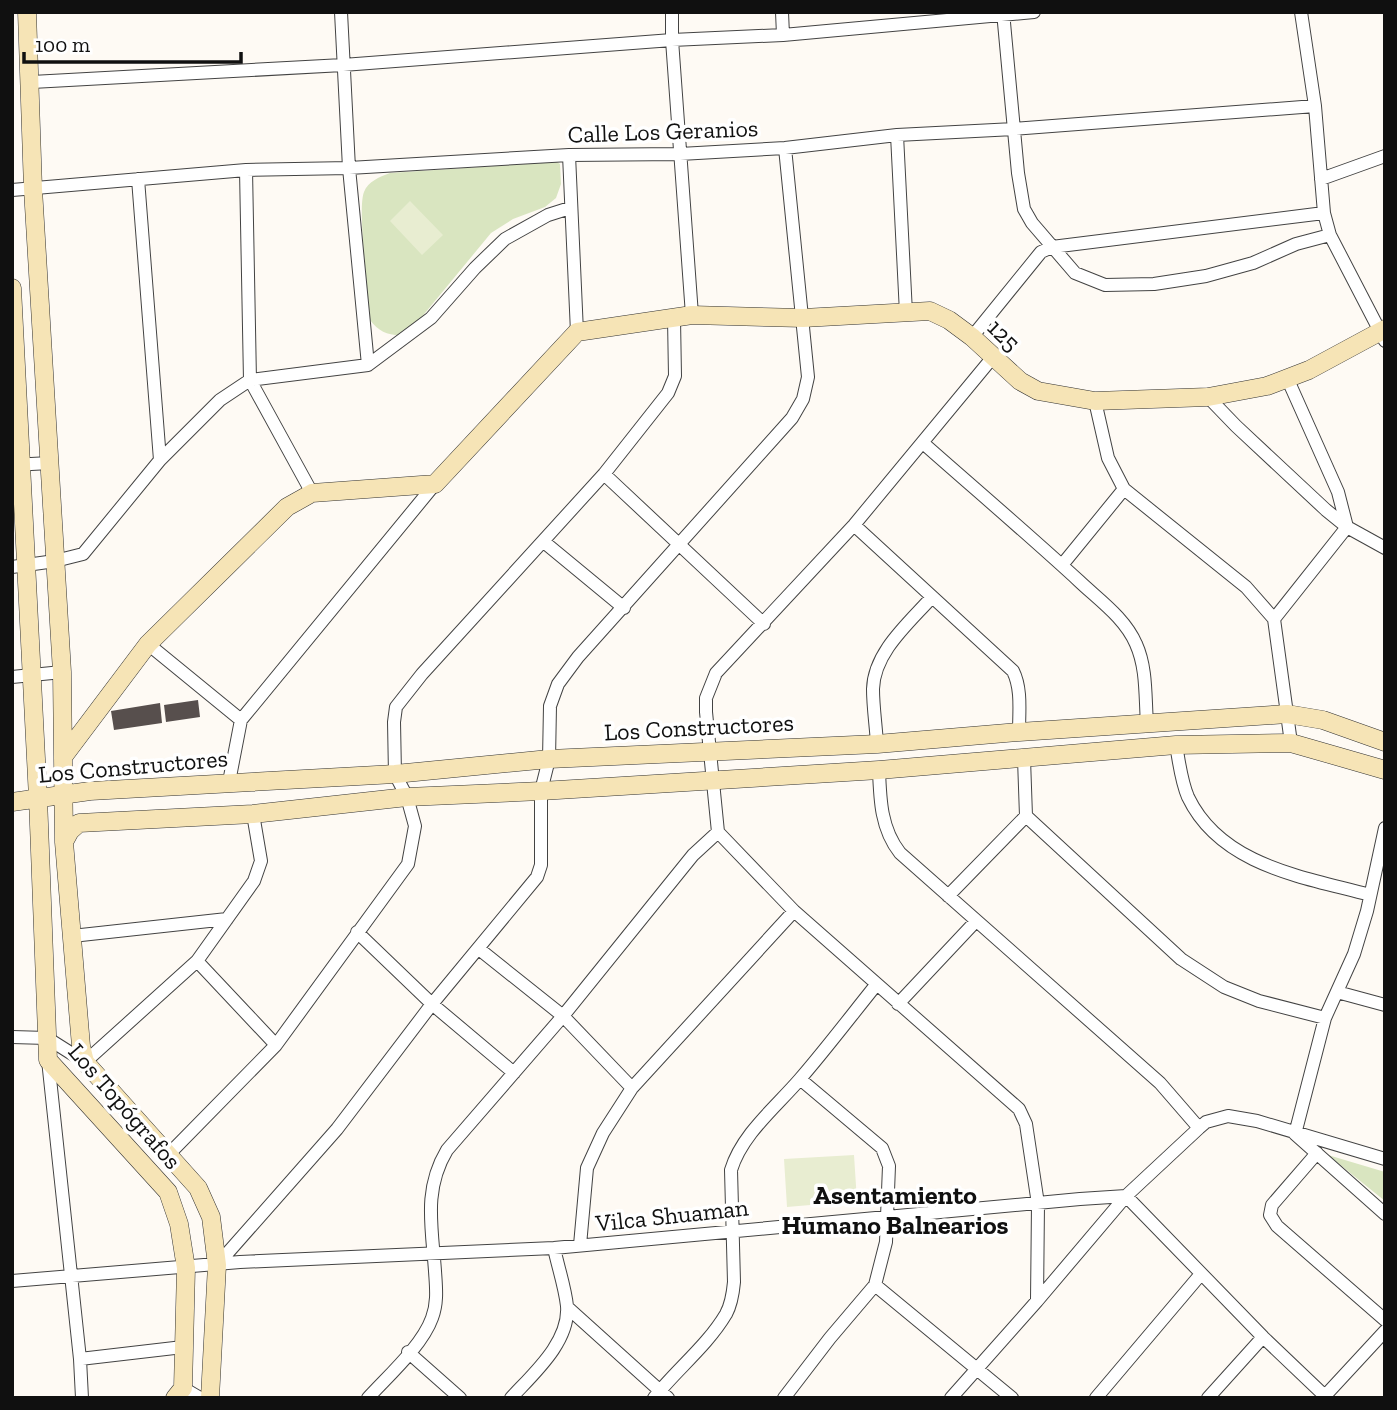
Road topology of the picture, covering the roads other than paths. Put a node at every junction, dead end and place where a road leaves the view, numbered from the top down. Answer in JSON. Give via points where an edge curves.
{"nodes":[{"id":1,"x":27,"y":12,"type":"edge"},
{"id":2,"x":341,"y":12,"type":"edge"},
{"id":3,"x":672,"y":12,"type":"edge"},
{"id":4,"x":782,"y":12,"type":"edge"},
{"id":5,"x":1034,"y":12,"type":"edge"},
{"id":6,"x":1301,"y":12,"type":"edge"},
{"id":7,"x":1004,"y":13,"type":"edge"},
{"id":8,"x":783,"y":35,"type":"junction"},
{"id":9,"x":672,"y":40,"type":"junction"},
{"id":10,"x":343,"y":65,"type":"junction"},
{"id":11,"x":32,"y":82,"type":"junction"},
{"id":12,"x":1315,"y":106,"type":"junction"},
{"id":13,"x":1014,"y":129,"type":"junction"},
{"id":14,"x":897,"y":135,"type":"junction"},
{"id":15,"x":785,"y":148,"type":"junction"},
{"id":16,"x":680,"y":154,"type":"junction"},
{"id":17,"x":569,"y":155,"type":"junction"},
{"id":18,"x":1385,"y":156,"type":"edge"},
{"id":19,"x":349,"y":168,"type":"junction"},
{"id":20,"x":246,"y":170,"type":"junction"},
{"id":21,"x":138,"y":179,"type":"junction"},
{"id":22,"x":1321,"y":179,"type":"junction"},
{"id":23,"x":33,"y":189,"type":"junction"},
{"id":24,"x":12,"y":190,"type":"edge"},
{"id":25,"x":570,"y":208,"type":"junction"},
{"id":26,"x":1324,"y":213,"type":"junction"},
{"id":27,"x":1330,"y":235,"type":"junction"},
{"id":28,"x":1052,"y":247,"type":"junction"},
{"id":29,"x":12,"y":288,"type":"edge"},
{"id":30,"x":906,"y":313,"type":"junction"},
{"id":31,"x":683,"y":317,"type":"junction"},
{"id":32,"x":803,"y":318,"type":"junction"},
{"id":33,"x":576,"y":332,"type":"junction"},
{"id":34,"x":1383,"y":334,"type":"edge"},
{"id":35,"x":972,"y":337,"type":"junction"},
{"id":36,"x":993,"y":357,"type":"junction"},
{"id":37,"x":368,"y":365,"type":"junction"},
{"id":38,"x":250,"y":380,"type":"junction"},
{"id":39,"x":1289,"y":380,"type":"junction"},
{"id":40,"x":1208,"y":397,"type":"junction"},
{"id":41,"x":1095,"y":401,"type":"junction"},
{"id":42,"x":923,"y":443,"type":"junction"},
{"id":43,"x":160,"y":460,"type":"junction"},
{"id":44,"x":50,"y":463,"type":"junction"},
{"id":45,"x":17,"y":465,"type":"edge"},
{"id":46,"x":604,"y":474,"type":"junction"},
{"id":47,"x":435,"y":484,"type":"junction"},
{"id":48,"x":1124,"y":489,"type":"junction"},
{"id":49,"x":312,"y":493,"type":"junction"},
{"id":50,"x":854,"y":525,"type":"junction"},
{"id":51,"x":1347,"y":527,"type":"junction"},
{"id":52,"x":544,"y":542,"type":"junction"},
{"id":53,"x":679,"y":545,"type":"junction"},
{"id":54,"x":1385,"y":548,"type":"edge"},
{"id":55,"x":55,"y":561,"type":"junction"},
{"id":56,"x":1062,"y":565,"type":"junction"},
{"id":57,"x":19,"y":566,"type":"edge"},
{"id":58,"x":932,"y":597,"type":"junction"},
{"id":59,"x":624,"y":608,"type":"junction"},
{"id":60,"x":1274,"y":619,"type":"junction"},
{"id":61,"x":764,"y":624,"type":"junction"},
{"id":62,"x":148,"y":644,"type":"junction"},
{"id":63,"x":62,"y":671,"type":"junction"},
{"id":64,"x":32,"y":675,"type":"junction"},
{"id":65,"x":12,"y":677,"type":"edge"},
{"id":66,"x":1287,"y":714,"type":"junction"},
{"id":67,"x":241,"y":720,"type":"junction"},
{"id":68,"x":1147,"y":723,"type":"junction"},
{"id":69,"x":1019,"y":732,"type":"junction"},
{"id":70,"x":1385,"y":742,"type":"edge"},
{"id":71,"x":1291,"y":743,"type":"junction"},
{"id":72,"x":877,"y":744,"type":"junction"},
{"id":73,"x":1176,"y":745,"type":"junction"},
{"id":74,"x":708,"y":751,"type":"junction"},
{"id":75,"x":63,"y":757,"type":"junction"},
{"id":76,"x":549,"y":759,"type":"junction"},
{"id":77,"x":1024,"y":760,"type":"junction"},
{"id":78,"x":879,"y":770,"type":"junction"},
{"id":79,"x":1385,"y":770,"type":"edge"},
{"id":80,"x":395,"y":774,"type":"junction"},
{"id":81,"x":713,"y":780,"type":"junction"},
{"id":82,"x":229,"y":782,"type":"junction"},
{"id":83,"x":541,"y":791,"type":"junction"},
{"id":84,"x":63,"y":794,"type":"junction"},
{"id":85,"x":407,"y":797,"type":"junction"},
{"id":86,"x":38,"y":798,"type":"junction"},
{"id":87,"x":12,"y":802,"type":"edge"},
{"id":88,"x":253,"y":814,"type":"junction"},
{"id":89,"x":1026,"y":816,"type":"junction"},
{"id":90,"x":1385,"y":828,"type":"edge"},
{"id":91,"x":718,"y":832,"type":"junction"},
{"id":92,"x":64,"y":842,"type":"junction"},
{"id":93,"x":1370,"y":895,"type":"junction"},
{"id":94,"x":948,"y":896,"type":"junction"},
{"id":95,"x":794,"y":911,"type":"junction"},
{"id":96,"x":227,"y":919,"type":"junction"},
{"id":97,"x":976,"y":921,"type":"junction"},
{"id":98,"x":357,"y":932,"type":"junction"},
{"id":99,"x":72,"y":936,"type":"junction"},
{"id":100,"x":479,"y":949,"type":"junction"},
{"id":101,"x":197,"y":961,"type":"junction"},
{"id":102,"x":876,"y":985,"type":"junction"},
{"id":103,"x":1337,"y":992,"type":"junction"},
{"id":104,"x":432,"y":1004,"type":"junction"},
{"id":105,"x":898,"y":1004,"type":"junction"},
{"id":106,"x":1385,"y":1005,"type":"edge"},
{"id":107,"x":563,"y":1016,"type":"junction"},
{"id":108,"x":1325,"y":1018,"type":"junction"},
{"id":109,"x":12,"y":1037,"type":"edge"},
{"id":110,"x":47,"y":1038,"type":"junction"},
{"id":111,"x":276,"y":1045,"type":"junction"},
{"id":112,"x":48,"y":1060,"type":"junction"},
{"id":113,"x":85,"y":1062,"type":"junction"},
{"id":114,"x":514,"y":1073,"type":"junction"},
{"id":115,"x":800,"y":1079,"type":"junction"},
{"id":116,"x":632,"y":1088,"type":"junction"},
{"id":117,"x":1199,"y":1128,"type":"junction"},
{"id":118,"x":1295,"y":1134,"type":"junction"},
{"id":119,"x":1317,"y":1153,"type":"junction"},
{"id":120,"x":169,"y":1154,"type":"junction"},
{"id":121,"x":1385,"y":1159,"type":"edge"},
{"id":122,"x":1126,"y":1196,"type":"junction"},
{"id":123,"x":1038,"y":1204,"type":"junction"},
{"id":124,"x":1385,"y":1214,"type":"edge"},
{"id":125,"x":887,"y":1218,"type":"junction"},
{"id":126,"x":731,"y":1230,"type":"junction"},
{"id":127,"x":580,"y":1245,"type":"junction"},
{"id":128,"x":554,"y":1248,"type":"junction"},
{"id":129,"x":434,"y":1253,"type":"junction"},
{"id":130,"x":217,"y":1265,"type":"junction"},
{"id":131,"x":186,"y":1268,"type":"junction"},
{"id":132,"x":1201,"y":1274,"type":"junction"},
{"id":133,"x":69,"y":1277,"type":"junction"},
{"id":134,"x":12,"y":1281,"type":"edge"},
{"id":135,"x":875,"y":1285,"type":"junction"},
{"id":136,"x":1037,"y":1301,"type":"junction"},
{"id":137,"x":567,"y":1307,"type":"junction"},
{"id":138,"x":1385,"y":1320,"type":"edge"},
{"id":139,"x":1385,"y":1331,"type":"edge"},
{"id":140,"x":1263,"y":1337,"type":"junction"},
{"id":141,"x":183,"y":1347,"type":"junction"},
{"id":142,"x":408,"y":1352,"type":"junction"},
{"id":143,"x":80,"y":1359,"type":"junction"},
{"id":144,"x":977,"y":1370,"type":"junction"},
{"id":145,"x":179,"y":1393,"type":"edge"},
{"id":146,"x":660,"y":1395,"type":"edge"},
{"id":147,"x":1325,"y":1397,"type":"edge"},
{"id":148,"x":82,"y":1398,"type":"edge"},
{"id":149,"x":200,"y":1398,"type":"edge"},
{"id":150,"x":210,"y":1398,"type":"edge"},
{"id":151,"x":368,"y":1398,"type":"edge"},
{"id":152,"x":460,"y":1398,"type":"edge"},
{"id":153,"x":511,"y":1398,"type":"edge"},
{"id":154,"x":783,"y":1398,"type":"edge"},
{"id":155,"x":951,"y":1398,"type":"edge"},
{"id":156,"x":1012,"y":1398,"type":"edge"},
{"id":157,"x":1096,"y":1398,"type":"edge"},
{"id":158,"x":1208,"y":1398,"type":"edge"}],
"edges":[{"from":1,"to":11,"type":"main road","name":"Los Topógrafos"},
{"from":2,"to":10,"type":"street"},
{"from":3,"to":9,"type":"street"},
{"from":4,"to":8,"type":"street"},
{"from":5,"to":7,"type":"street"},
{"from":6,"to":12,"type":"street"},
{"from":7,"to":8,"type":"street"},
{"from":7,"to":13,"type":"street"},
{"from":8,"to":9,"type":"street"},
{"from":9,"to":10,"type":"street"},
{"from":9,"to":16,"type":"street"},
{"from":10,"to":11,"type":"street"},
{"from":10,"to":19,"type":"street"},
{"from":11,"to":23,"type":"main road","name":"Los Topógrafos"},
{"from":12,"to":13,"type":"street","name":"Calle Los Geranios"},
{"from":12,"to":22,"type":"street"},
{"from":13,"to":14,"type":"street","name":"Calle Los Geranios"},
{"from":13,"to":28,"type":"street","via":[[1024,209]]},
{"from":14,"to":15,"type":"street","name":"Calle Los Geranios"},
{"from":14,"to":30,"type":"street"},
{"from":15,"to":16,"type":"street","name":"Calle Los Geranios"},
{"from":15,"to":32,"type":"street"},
{"from":16,"to":17,"type":"street","name":"Calle Los Geranios"},
{"from":16,"to":31,"type":"street"},
{"from":17,"to":19,"type":"street","name":"Calle Los Geranios"},
{"from":17,"to":25,"type":"street"},
{"from":18,"to":22,"type":"street"},
{"from":19,"to":20,"type":"street","name":"Calle Los Geranios"},
{"from":19,"to":37,"type":"street"},
{"from":20,"to":21,"type":"street","name":"Calle Los Geranios"},
{"from":20,"to":38,"type":"street"},
{"from":21,"to":23,"type":"street","name":"Calle Los Geranios"},
{"from":21,"to":43,"type":"street"},
{"from":22,"to":26,"type":"street"},
{"from":23,"to":24,"type":"street","name":"Calle Los Geranios"},
{"from":23,"to":44,"type":"main road","name":"Los Topógrafos"},
{"from":25,"to":33,"type":"street"},
{"from":25,"to":37,"type":"street","via":[[505,239],[431,318]]},
{"from":26,"to":27,"type":"street"},
{"from":26,"to":28,"type":"street"},
{"from":27,"to":28,"type":"street","via":[[1253,263],[1154,284],[1105,285],[1075,273]]},
{"from":27,"to":34,"type":"street"},
{"from":28,"to":35,"type":"street","via":[[1041,252]]},
{"from":29,"to":45,"type":"main road","name":"Los Topógrafos"},
{"from":30,"to":32,"type":"main road","name":"125"},
{"from":30,"to":35,"type":"main road","name":"125","via":[[930,311]]},
{"from":31,"to":32,"type":"main road","name":"125"},
{"from":31,"to":33,"type":"main road","name":"125"},
{"from":31,"to":46,"type":"street","via":[[675,376],[668,393]]},
{"from":32,"to":53,"type":"street","via":[[808,377],[803,399],[792,418]]},
{"from":33,"to":47,"type":"main road"},
{"from":34,"to":39,"type":"main road","name":"125"},
{"from":35,"to":36,"type":"main road","name":"125"},
{"from":36,"to":41,"type":"main road","name":"125","via":[[1020,382],[1038,391]]},
{"from":36,"to":42,"type":"street"},
{"from":37,"to":38,"type":"street"},
{"from":38,"to":43,"type":"street","via":[[220,400]]},
{"from":38,"to":49,"type":"street"},
{"from":39,"to":40,"type":"main road","name":"125"},
{"from":39,"to":51,"type":"street","via":[[1338,492]]},
{"from":40,"to":41,"type":"main road","name":"125"},
{"from":40,"to":51,"type":"street"},
{"from":41,"to":48,"type":"street","via":[[1108,458]]},
{"from":42,"to":50,"type":"street"},
{"from":42,"to":56,"type":"street"},
{"from":43,"to":55,"type":"street","via":[[83,554]]},
{"from":44,"to":45,"type":"street"},
{"from":44,"to":55,"type":"main road","name":"Los Topógrafos"},
{"from":45,"to":57,"type":"main road","name":"Los Topógrafos"},
{"from":46,"to":52,"type":"street"},
{"from":46,"to":53,"type":"street"},
{"from":47,"to":49,"type":"main road"},
{"from":47,"to":67,"type":"street"},
{"from":48,"to":56,"type":"street"},
{"from":48,"to":60,"type":"street","via":[[1245,587]]},
{"from":49,"to":62,"type":"main road","via":[[287,507]]},
{"from":50,"to":58,"type":"street"},
{"from":50,"to":61,"type":"street"},
{"from":51,"to":54,"type":"street"},
{"from":51,"to":60,"type":"street"},
{"from":52,"to":59,"type":"street"},
{"from":52,"to":80,"type":"street","via":[[396,707]]},
{"from":53,"to":59,"type":"street"},
{"from":53,"to":61,"type":"street"},
{"from":55,"to":57,"type":"street"},
{"from":55,"to":63,"type":"main road","name":"Los Topógrafos"},
{"from":56,"to":68,"type":"street","via":[[1118,617],[1135,642],[1143,670]]},
{"from":57,"to":64,"type":"main road","name":"Los Topógrafos"},
{"from":58,"to":69,"type":"street","via":[[1013,671]]},
{"from":58,"to":72,"type":"street","via":[[877,668],[873,687]]},
{"from":59,"to":76,"type":"street","via":[[558,684],[550,706]]},
{"from":60,"to":66,"type":"street"},
{"from":61,"to":74,"type":"street","via":[[726,660],[709,686]]},
{"from":62,"to":67,"type":"street"},
{"from":62,"to":75,"type":"main road"},
{"from":63,"to":64,"type":"street"},
{"from":63,"to":75,"type":"main road","name":"Los Topógrafos"},
{"from":64,"to":65,"type":"street"},
{"from":64,"to":86,"type":"main road","name":"Los Topógrafos"},
{"from":66,"to":68,"type":"main road","name":"Los Constructores"},
{"from":66,"to":70,"type":"main road","name":"Los Constructores","via":[[1323,720]]},
{"from":66,"to":71,"type":"street"},
{"from":67,"to":82,"type":"street"},
{"from":68,"to":69,"type":"main road","name":"Los Constructores"},
{"from":69,"to":72,"type":"main road","name":"Los Constructores"},
{"from":71,"to":73,"type":"main road"},
{"from":71,"to":79,"type":"main road"},
{"from":72,"to":74,"type":"main road","name":"Los Constructores"},
{"from":73,"to":77,"type":"main road"},
{"from":73,"to":93,"type":"street","via":[[1187,795],[1200,818],[1229,845],[1266,867]]},
{"from":74,"to":76,"type":"main road","name":"Los Constructores"},
{"from":74,"to":81,"type":"street"},
{"from":75,"to":84,"type":"main road","name":"Los Topógrafos"},
{"from":76,"to":80,"type":"main road","name":"Los Constructores"},
{"from":76,"to":83,"type":"street"},
{"from":77,"to":78,"type":"main road"},
{"from":77,"to":89,"type":"street"},
{"from":78,"to":81,"type":"main road"},
{"from":78,"to":94,"type":"street","via":[[881,811],[890,840]]},
{"from":80,"to":82,"type":"main road","name":"Los Constructores"},
{"from":80,"to":85,"type":"street"},
{"from":81,"to":83,"type":"main road"},
{"from":81,"to":91,"type":"street"},
{"from":82,"to":84,"type":"main road","name":"Los Constructores"},
{"from":83,"to":85,"type":"main road"},
{"from":83,"to":100,"type":"street","via":[[542,851],[537,877]]},
{"from":84,"to":86,"type":"main road","name":"Los Constructores"},
{"from":84,"to":92,"type":"main road","name":"Los Topógrafos"},
{"from":85,"to":88,"type":"main road"},
{"from":85,"to":98,"type":"street","via":[[415,826],[408,864]]},
{"from":86,"to":87,"type":"main road","name":"Los Constructores"},
{"from":86,"to":110,"type":"main road","name":"Los Topógrafos"},
{"from":88,"to":92,"type":"main road","via":[[79,823]]},
{"from":88,"to":96,"type":"street","via":[[261,861],[254,881]]},
{"from":89,"to":94,"type":"street"},
{"from":89,"to":108,"type":"street","via":[[1181,959],[1236,992]]},
{"from":90,"to":93,"type":"street"},
{"from":91,"to":95,"type":"street"},
{"from":91,"to":107,"type":"street","via":[[693,855]]},
{"from":92,"to":99,"type":"main road","name":"Los Topógrafos"},
{"from":93,"to":103,"type":"street","via":[[1354,954]]},
{"from":94,"to":97,"type":"street"},
{"from":95,"to":102,"type":"street"},
{"from":95,"to":116,"type":"street"},
{"from":96,"to":99,"type":"street"},
{"from":96,"to":101,"type":"street"},
{"from":97,"to":105,"type":"street"},
{"from":97,"to":117,"type":"street","via":[[1160,1083]]},
{"from":98,"to":104,"type":"street"},
{"from":98,"to":111,"type":"street"},
{"from":99,"to":113,"type":"main road","name":"Los Topógrafos"},
{"from":100,"to":104,"type":"street"},
{"from":100,"to":107,"type":"street"},
{"from":101,"to":111,"type":"street"},
{"from":101,"to":113,"type":"street"},
{"from":102,"to":105,"type":"street"},
{"from":102,"to":115,"type":"street"},
{"from":103,"to":106,"type":"street"},
{"from":103,"to":108,"type":"street"},
{"from":104,"to":114,"type":"street"},
{"from":104,"to":130,"type":"street","via":[[337,1129]]},
{"from":105,"to":123,"type":"street","via":[[1019,1109],[1026,1124]]},
{"from":107,"to":114,"type":"street"},
{"from":107,"to":116,"type":"street"},
{"from":108,"to":118,"type":"street"},
{"from":109,"to":110,"type":"street"},
{"from":110,"to":112,"type":"main road","name":"Los Topógrafos"},
{"from":110,"to":113,"type":"street"},
{"from":111,"to":120,"type":"street"},
{"from":112,"to":131,"type":"main road","name":"Los Topógrafos","via":[[168,1192]]},
{"from":112,"to":133,"type":"street"},
{"from":113,"to":120,"type":"main road","name":"Los Topógrafos"},
{"from":114,"to":129,"type":"street","via":[[447,1150],[434,1176]]},
{"from":115,"to":125,"type":"street","via":[[882,1148],[889,1166]]},
{"from":115,"to":126,"type":"street","via":[[735,1156]]},
{"from":116,"to":127,"type":"street","via":[[587,1168]]},
{"from":117,"to":118,"type":"street","via":[[1228,1116]]},
{"from":117,"to":122,"type":"street"},
{"from":118,"to":119,"type":"street"},
{"from":118,"to":121,"type":"street"},
{"from":119,"to":124,"type":"street"},
{"from":119,"to":138,"type":"street","via":[[1272,1205],[1270,1215]]},
{"from":120,"to":130,"type":"main road","name":"Los Topógrafos","via":[[198,1188],[211,1217]]},
{"from":122,"to":123,"type":"street","name":"Vilca Shuaman"},
{"from":122,"to":132,"type":"street"},
{"from":122,"to":136,"type":"street"},
{"from":123,"to":125,"type":"street","name":"Vilca Shuaman"},
{"from":123,"to":136,"type":"street"},
{"from":125,"to":126,"type":"street","name":"Vilca Shuaman"},
{"from":125,"to":135,"type":"street"},
{"from":126,"to":127,"type":"street","name":"Vilca Shuaman"},
{"from":126,"to":146,"type":"street","via":[[734,1282],[726,1313]]},
{"from":127,"to":128,"type":"street","name":"Vilca Shuaman"},
{"from":128,"to":129,"type":"street","name":"Vilca Shuaman"},
{"from":128,"to":137,"type":"street"},
{"from":129,"to":130,"type":"street","name":"Vilca Shuaman"},
{"from":129,"to":142,"type":"street","via":[[436,1301],[431,1321]]},
{"from":130,"to":131,"type":"street","name":"Vilca Shuaman"},
{"from":130,"to":150,"type":"main road","name":"Los Topógrafos"},
{"from":131,"to":133,"type":"street","name":"Vilca Shuaman"},
{"from":131,"to":141,"type":"main road","name":"Los Topógrafos"},
{"from":132,"to":140,"type":"street"},
{"from":132,"to":157,"type":"street"},
{"from":133,"to":134,"type":"street","name":"Vilca Shuaman"},
{"from":133,"to":143,"type":"street"},
{"from":135,"to":144,"type":"street"},
{"from":135,"to":154,"type":"street"},
{"from":136,"to":144,"type":"street"},
{"from":137,"to":146,"type":"street"},
{"from":137,"to":153,"type":"street","via":[[559,1339]]},
{"from":139,"to":147,"type":"street"},
{"from":140,"to":147,"type":"street"},
{"from":140,"to":158,"type":"street"},
{"from":141,"to":143,"type":"street"},
{"from":141,"to":145,"type":"main road","name":"Los Topógrafos"},
{"from":142,"to":151,"type":"street"},
{"from":142,"to":152,"type":"street"},
{"from":143,"to":148,"type":"street"},
{"from":144,"to":155,"type":"street"},
{"from":144,"to":156,"type":"street"},
{"from":145,"to":149,"type":"street"}]}
